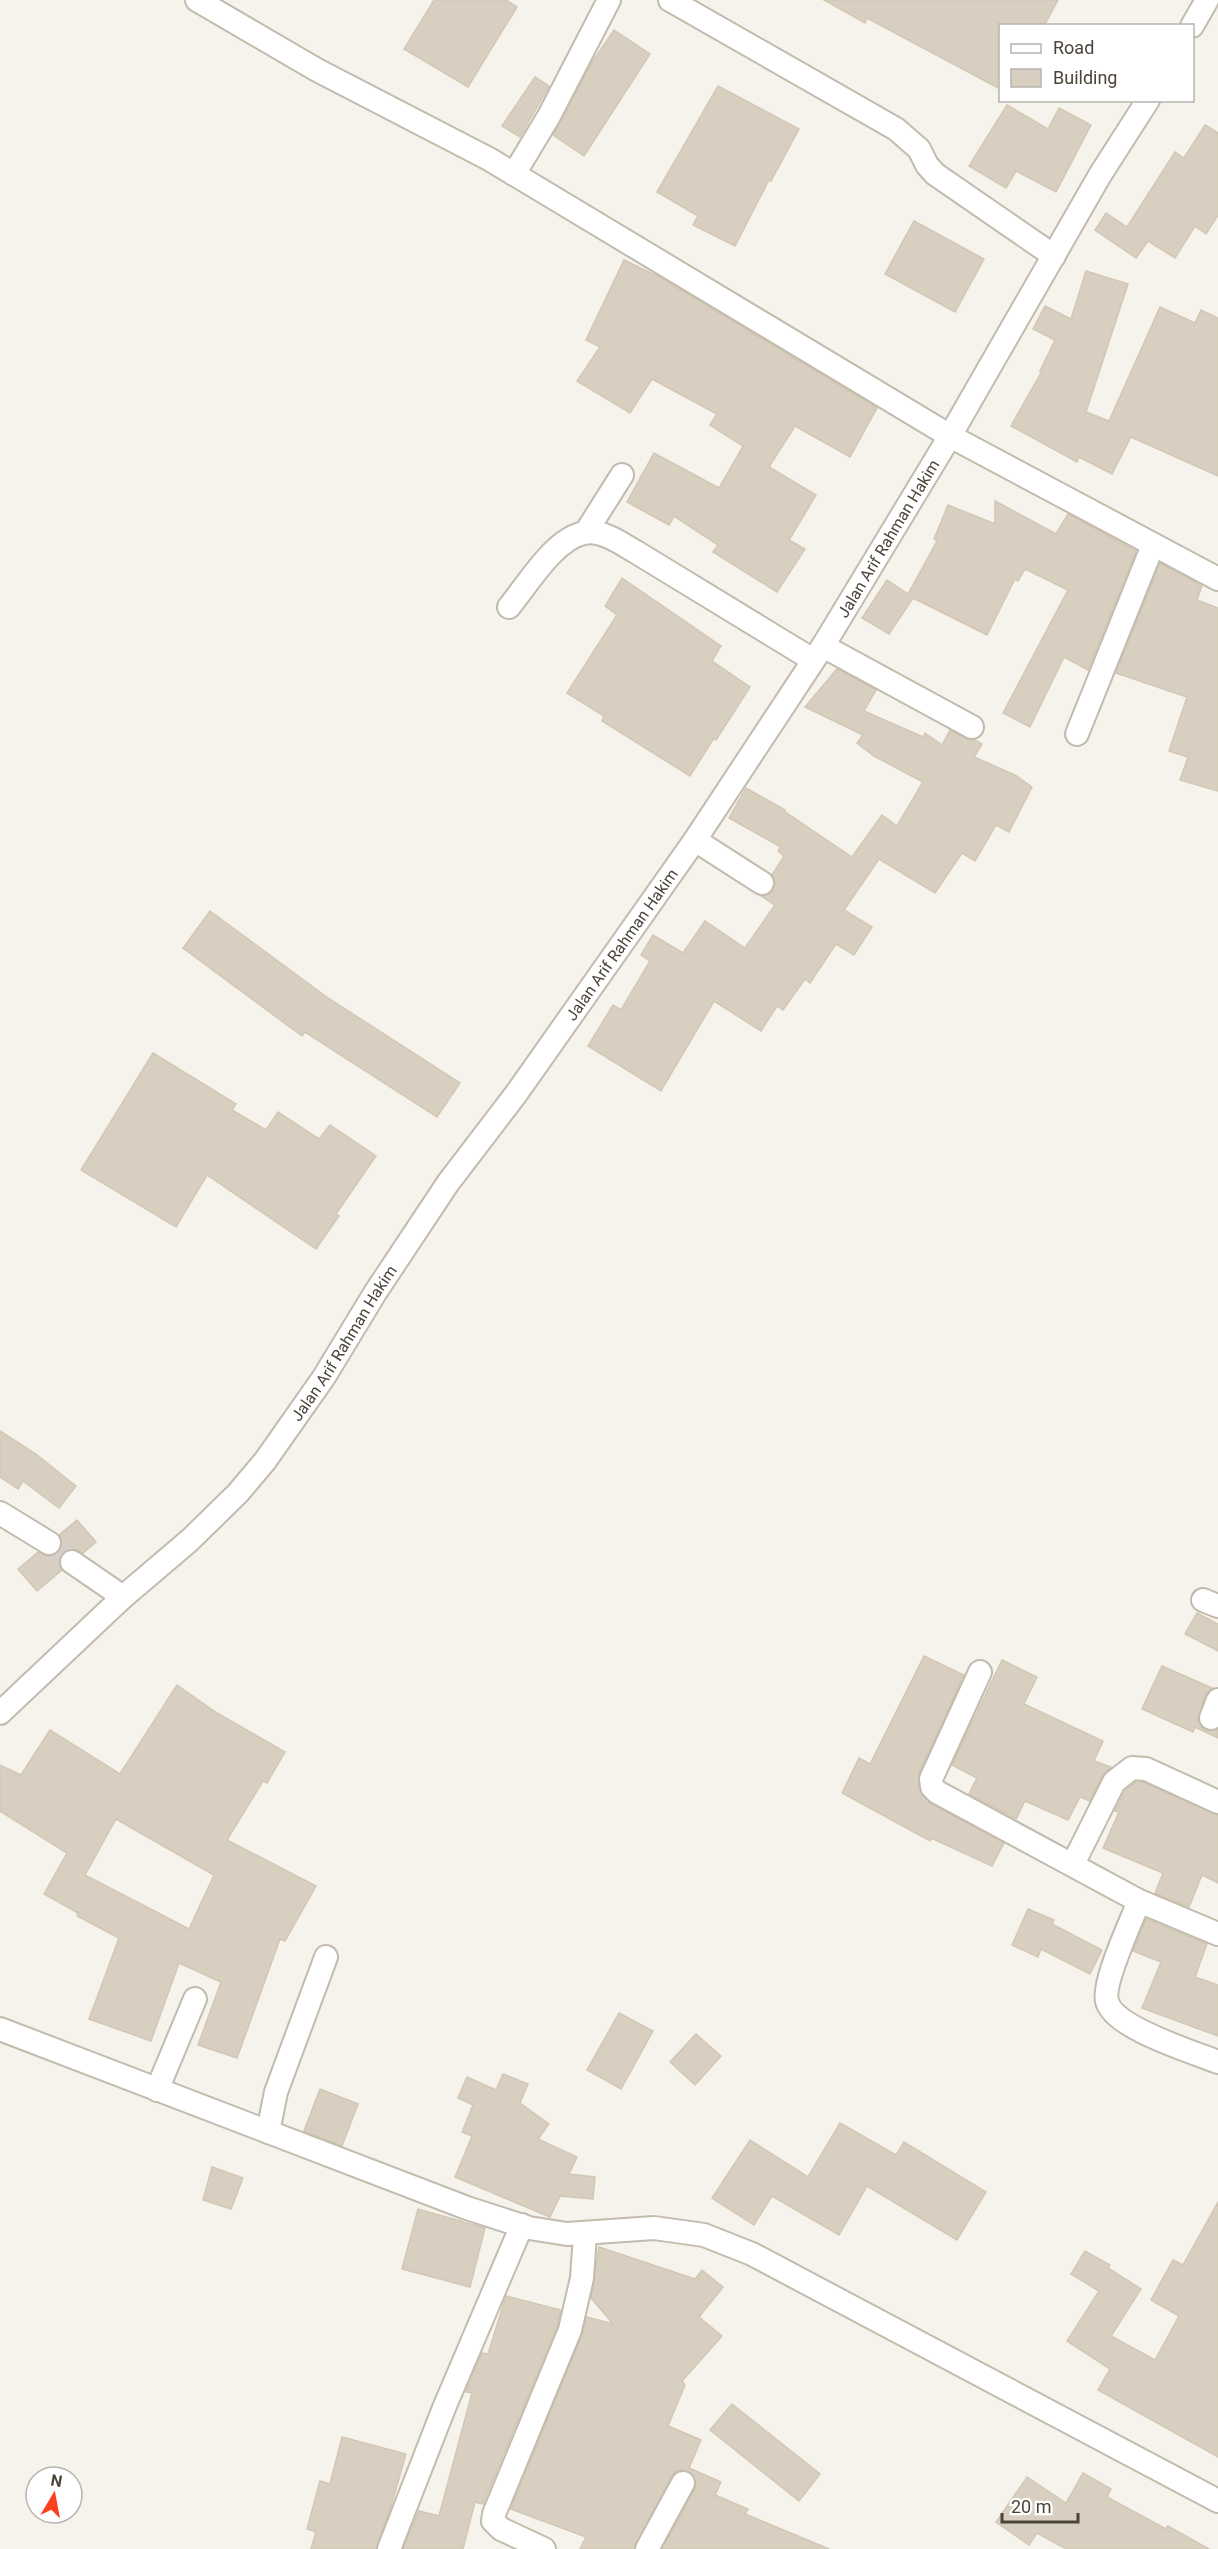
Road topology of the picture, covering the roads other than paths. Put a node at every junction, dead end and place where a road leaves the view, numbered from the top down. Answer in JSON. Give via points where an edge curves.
{"nodes":[{"id":1,"x":196,"y":0,"type":"edge"},
{"id":2,"x":609,"y":0,"type":"edge"},
{"id":3,"x":670,"y":0,"type":"edge"},
{"id":4,"x":1207,"y":0,"type":"edge"},
{"id":5,"x":1193,"y":24,"type":"edge"},
{"id":6,"x":1147,"y":102,"type":"edge"},
{"id":7,"x":514,"y":174,"type":"junction"},
{"id":8,"x":1054,"y":256,"type":"junction"},
{"id":9,"x":950,"y":436,"type":"junction"},
{"id":10,"x":622,"y":476,"type":"dead end"},
{"id":11,"x":586,"y":532,"type":"junction"},
{"id":12,"x":1153,"y":545,"type":"junction"},
{"id":13,"x":1216,"y":573,"type":"edge"},
{"id":14,"x":509,"y":607,"type":"dead end"},
{"id":15,"x":818,"y":653,"type":"junction"},
{"id":16,"x":972,"y":727,"type":"dead end"},
{"id":17,"x":1077,"y":734,"type":"dead end"},
{"id":18,"x":695,"y":840,"type":"junction"},
{"id":19,"x":762,"y":883,"type":"dead end"},
{"id":20,"x":0,"y":1514,"type":"edge"},
{"id":21,"x":49,"y":1543,"type":"tunnel mouth"},
{"id":22,"x":72,"y":1562,"type":"tunnel mouth"},
{"id":23,"x":123,"y":1597,"type":"junction"},
{"id":24,"x":980,"y":1672,"type":"dead end"},
{"id":25,"x":0,"y":1713,"type":"edge"},
{"id":26,"x":1218,"y":1802,"type":"edge"},
{"id":27,"x":1073,"y":1864,"type":"junction"},
{"id":28,"x":1139,"y":1901,"type":"junction"},
{"id":29,"x":1218,"y":1935,"type":"edge"},
{"id":30,"x":326,"y":1957,"type":"dead end"},
{"id":31,"x":195,"y":1999,"type":"dead end"},
{"id":32,"x":0,"y":2030,"type":"edge"},
{"id":33,"x":1218,"y":2062,"type":"edge"},
{"id":34,"x":157,"y":2090,"type":"junction"},
{"id":35,"x":268,"y":2132,"type":"junction"},
{"id":36,"x":522,"y":2225,"type":"junction"},
{"id":37,"x":585,"y":2234,"type":"junction"},
{"id":38,"x":683,"y":2483,"type":"dead end"},
{"id":39,"x":1218,"y":2501,"type":"edge"},
{"id":40,"x":389,"y":2549,"type":"edge"},
{"id":41,"x":544,"y":2549,"type":"edge"},
{"id":42,"x":647,"y":2549,"type":"edge"}],
"edges":[{"from":1,"to":7,"type":"street","via":[[317,70]]},
{"from":2,"to":7,"type":"street"},
{"from":3,"to":8,"type":"street","via":[[896,129],[918,149],[935,174]]},
{"from":4,"to":5,"type":"street"},
{"from":6,"to":8,"type":"street","name":"Jalan Arif Rahman Hakim"},
{"from":7,"to":9,"type":"street"},
{"from":8,"to":9,"type":"street","name":"Jalan Arif Rahman Hakim"},
{"from":9,"to":12,"type":"street"},
{"from":9,"to":15,"type":"street","name":"Jalan Arif Rahman Hakim"},
{"from":10,"to":11,"type":"street"},
{"from":11,"to":14,"type":"street","via":[[555,550]]},
{"from":11,"to":15,"type":"street","via":[[607,536]]},
{"from":12,"to":13,"type":"street"},
{"from":12,"to":17,"type":"street"},
{"from":15,"to":16,"type":"street"},
{"from":15,"to":18,"type":"street","name":"Jalan Arif Rahman Hakim"},
{"from":18,"to":19,"type":"street"},
{"from":18,"to":23,"type":"street","name":"Jalan Arif Rahman Hakim","via":[[516,1094],[448,1183],[266,1461],[190,1540]]},
{"from":20,"to":21,"type":"street"},
{"from":22,"to":23,"type":"street"},
{"from":23,"to":25,"type":"street","name":"Jalan Arif Rahman Hakim"},
{"from":24,"to":27,"type":"street","via":[[931,1779],[932,1787]]},
{"from":26,"to":27,"type":"street","via":[[1146,1769],[1132,1768],[1114,1782]]},
{"from":27,"to":28,"type":"street"},
{"from":28,"to":29,"type":"street"},
{"from":28,"to":33,"type":"street","via":[[1107,1984],[1107,2002],[1114,2014],[1132,2026]]},
{"from":30,"to":35,"type":"street","via":[[276,2092]]},
{"from":31,"to":34,"type":"street"},
{"from":32,"to":34,"type":"street"},
{"from":34,"to":35,"type":"street"},
{"from":35,"to":36,"type":"street"},
{"from":36,"to":37,"type":"street"},
{"from":36,"to":40,"type":"street"},
{"from":37,"to":39,"type":"street","via":[[654,2228],[704,2235],[752,2254]]},
{"from":37,"to":41,"type":"street","via":[[582,2278],[570,2330],[494,2514],[501,2529]]},
{"from":38,"to":42,"type":"street"}]}
